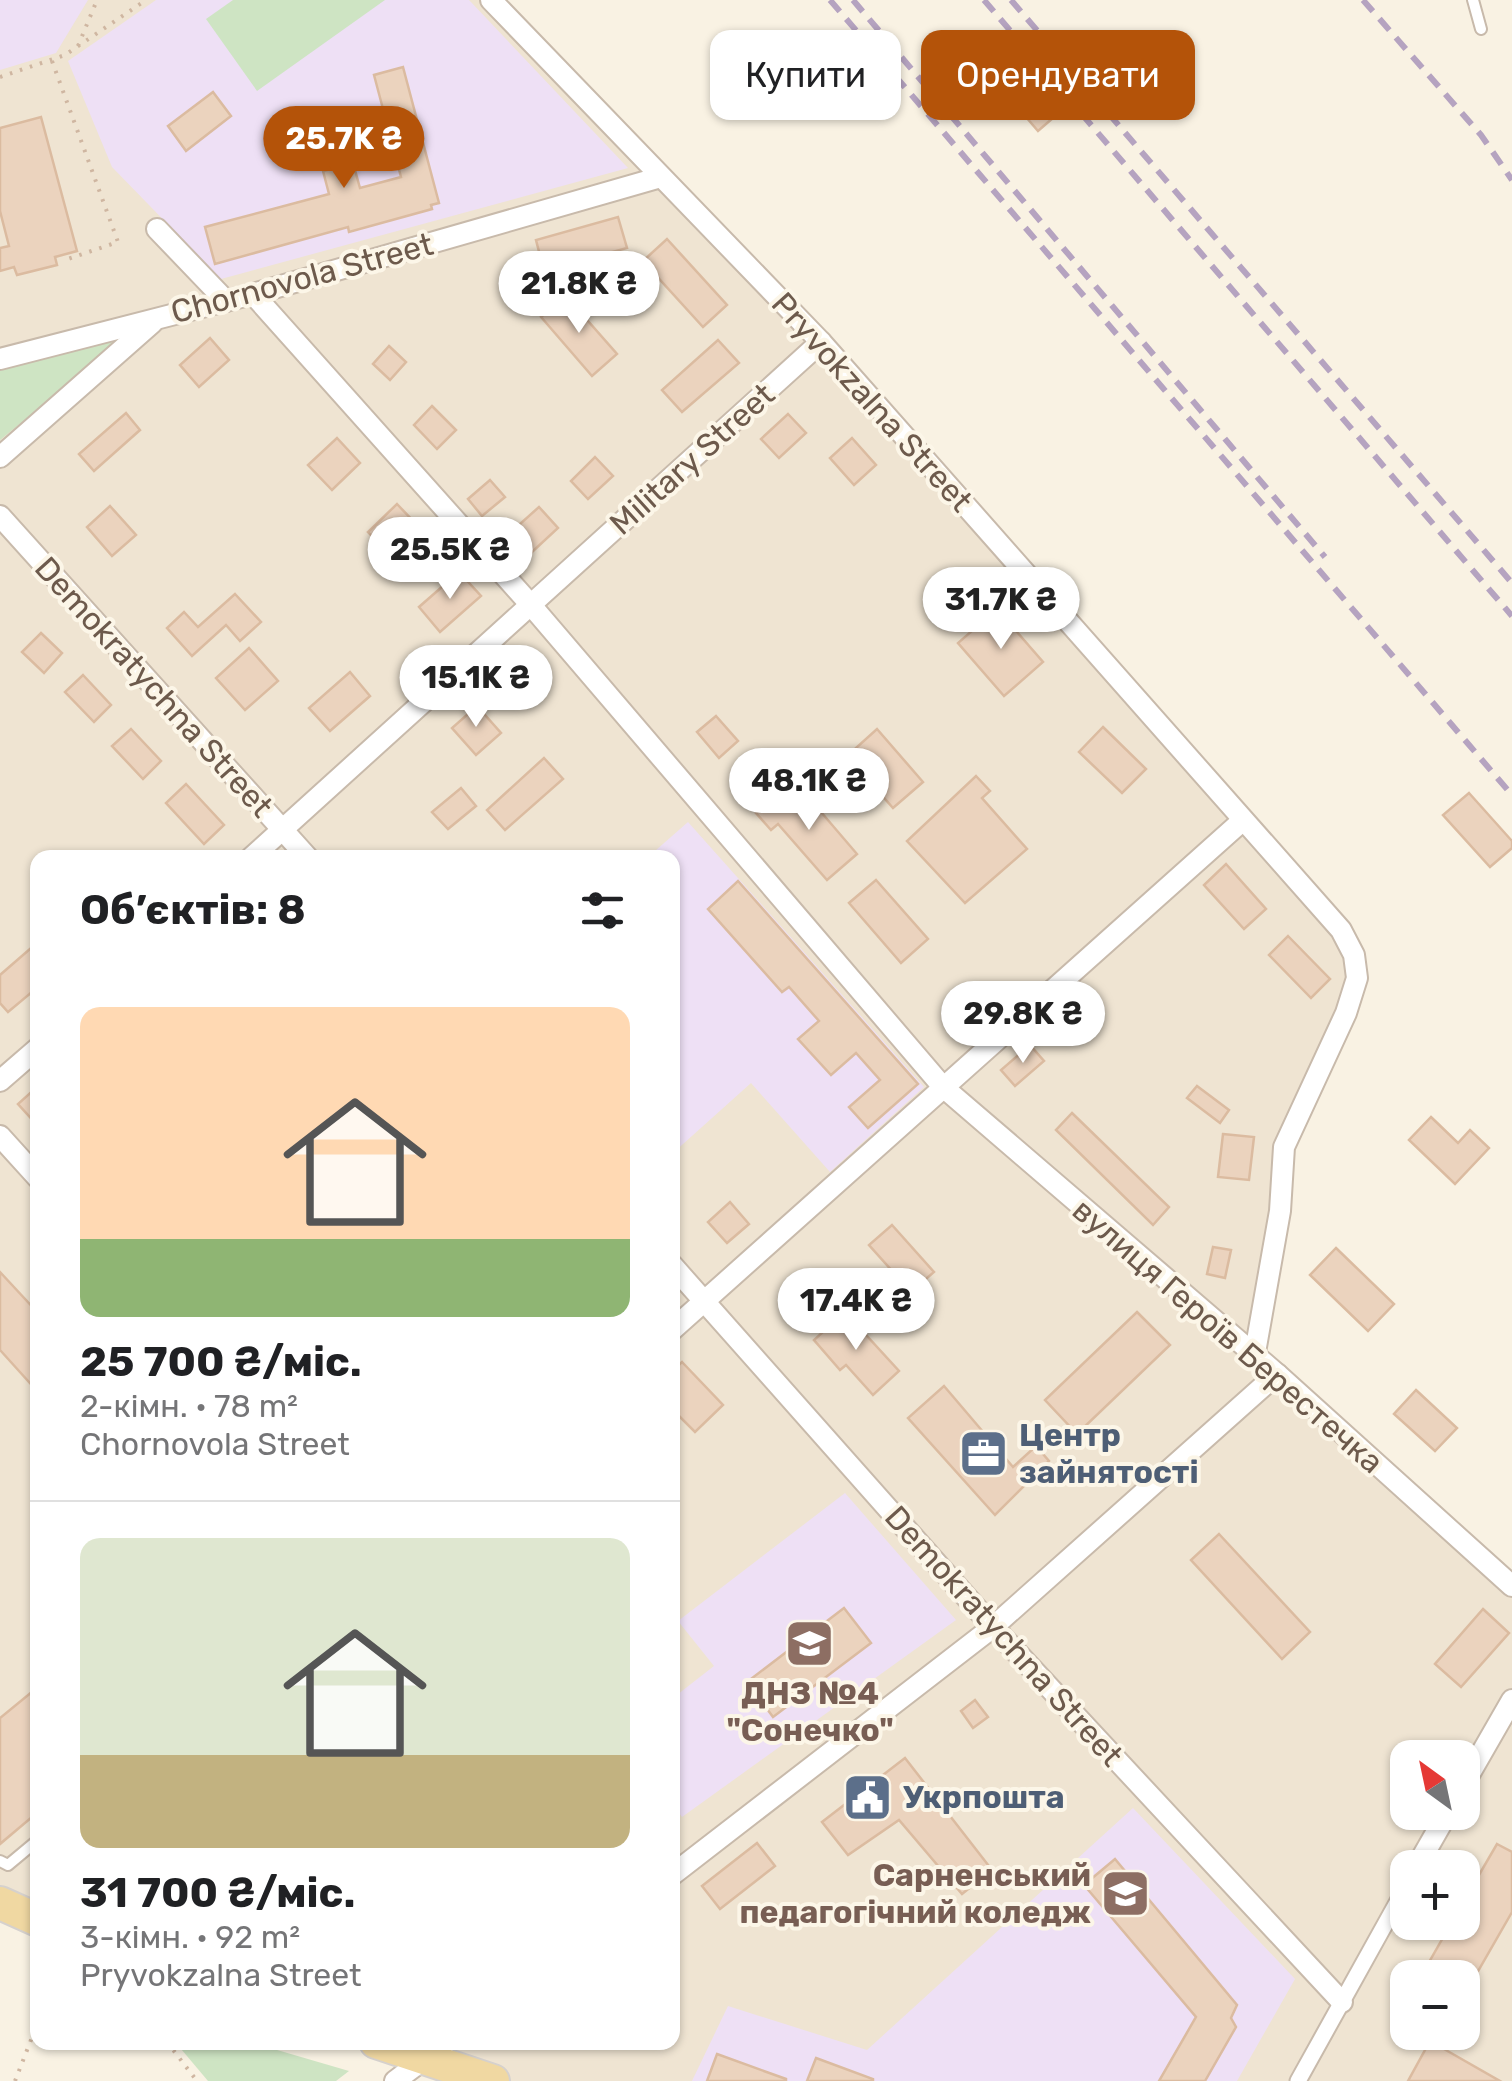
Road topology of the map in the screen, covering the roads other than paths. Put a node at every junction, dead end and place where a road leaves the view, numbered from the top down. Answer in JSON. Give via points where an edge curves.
{"nodes":[{"id":1,"x":491,"y":0,"type":"edge"},
{"id":2,"x":1474,"y":0,"type":"edge"},
{"id":3,"x":1480,"y":29,"type":"dead end"},
{"id":4,"x":661,"y":177,"type":"junction"},
{"id":5,"x":157,"y":229,"type":"dead end"},
{"id":6,"x":253,"y":294,"type":"junction"},
{"id":7,"x":226,"y":300,"type":"junction"},
{"id":8,"x":158,"y":318,"type":"junction"},
{"id":9,"x":822,"y":342,"type":"junction"},
{"id":10,"x":0,"y":359,"type":"edge"},
{"id":11,"x":0,"y":457,"type":"edge"},
{"id":12,"x":0,"y":516,"type":"edge"},
{"id":13,"x":530,"y":604,"type":"junction"},
{"id":14,"x":1242,"y":821,"type":"junction"},
{"id":15,"x":283,"y":829,"type":"junction"},
{"id":16,"x":260,"y":850,"type":"edge"},
{"id":17,"x":301,"y":850,"type":"edge"},
{"id":18,"x":30,"y":1055,"type":"edge"},
{"id":19,"x":0,"y":1081,"type":"edge"},
{"id":20,"x":943,"y":1087,"type":"junction"},
{"id":21,"x":0,"y":1136,"type":"edge"},
{"id":22,"x":30,"y":1169,"type":"edge"},
{"id":23,"x":680,"y":1274,"type":"edge"},
{"id":24,"x":704,"y":1300,"type":"junction"},
{"id":25,"x":680,"y":1322,"type":"edge"},
{"id":26,"x":1254,"y":1358,"type":"junction"},
{"id":27,"x":1277,"y":1374,"type":"junction"},
{"id":28,"x":1512,"y":1586,"type":"edge"},
{"id":29,"x":994,"y":1627,"type":"junction"},
{"id":30,"x":1512,"y":1700,"type":"edge"},
{"id":31,"x":1480,"y":1756,"type":"edge"},
{"id":32,"x":30,"y":1846,"type":"edge"},
{"id":33,"x":0,"y":1861,"type":"edge"},
{"id":34,"x":680,"y":1868,"type":"edge"},
{"id":35,"x":0,"y":1903,"type":"edge"},
{"id":36,"x":1390,"y":1915,"type":"edge"},
{"id":37,"x":30,"y":1916,"type":"edge"},
{"id":38,"x":1342,"y":2002,"type":"junction"},
{"id":39,"x":436,"y":2050,"type":"edge"},
{"id":40,"x":395,"y":2081,"type":"edge"},
{"id":41,"x":493,"y":2081,"type":"edge"},
{"id":42,"x":1298,"y":2081,"type":"edge"}],
"edges":[{"from":1,"to":4,"type":"street","name":"Pryvokzalna Street"},
{"from":2,"to":3,"type":"lane"},
{"from":4,"to":6,"type":"street","name":"Chornovola Street"},
{"from":4,"to":9,"type":"street","name":"Pryvokzalna Street"},
{"from":5,"to":7,"type":"street"},
{"from":6,"to":7,"type":"street","name":"Chornovola Street"},
{"from":6,"to":13,"type":"street","name":"вулиця Героїв Берестечка"},
{"from":7,"to":8,"type":"street","name":"Chornovola Street"},
{"from":8,"to":10,"type":"street","name":"Chornovola Street"},
{"from":8,"to":11,"type":"street"},
{"from":9,"to":13,"type":"street","name":"Military Street"},
{"from":9,"to":14,"type":"street","name":"Pryvokzalna Street"},
{"from":12,"to":15,"type":"street","name":"Demokratychna Street"},
{"from":13,"to":15,"type":"street","name":"Military Street"},
{"from":13,"to":20,"type":"street","name":"вулиця Героїв Берестечка"},
{"from":14,"to":20,"type":"street"},
{"from":14,"to":26,"type":"street","name":"Pryvokzalna Street","via":[[1341,930],[1357,978],[1284,1148]]},
{"from":15,"to":16,"type":"street","name":"Military Street"},
{"from":15,"to":17,"type":"street","name":"Demokratychna Street"},
{"from":18,"to":19,"type":"street"},
{"from":20,"to":24,"type":"street"},
{"from":20,"to":26,"type":"street","name":"вулиця Героїв Берестечка"},
{"from":21,"to":22,"type":"street"},
{"from":23,"to":24,"type":"street","name":"Demokratychna Street"},
{"from":24,"to":25,"type":"street"},
{"from":24,"to":29,"type":"street","name":"Demokratychna Street"},
{"from":26,"to":27,"type":"street","name":"вулиця Героїв Берестечка"},
{"from":27,"to":28,"type":"street","name":"вулиця Героїв Берестечка"},
{"from":27,"to":29,"type":"street"},
{"from":29,"to":34,"type":"street"},
{"from":29,"to":38,"type":"street","name":"Demokratychna Street"},
{"from":30,"to":31,"type":"street"},
{"from":32,"to":33,"type":"lane","via":[[8,1864]]},
{"from":35,"to":37,"type":"main road"},
{"from":36,"to":38,"type":"street"},
{"from":38,"to":42,"type":"street"},
{"from":39,"to":40,"type":"street"},
{"from":39,"to":41,"type":"main road"}]}
